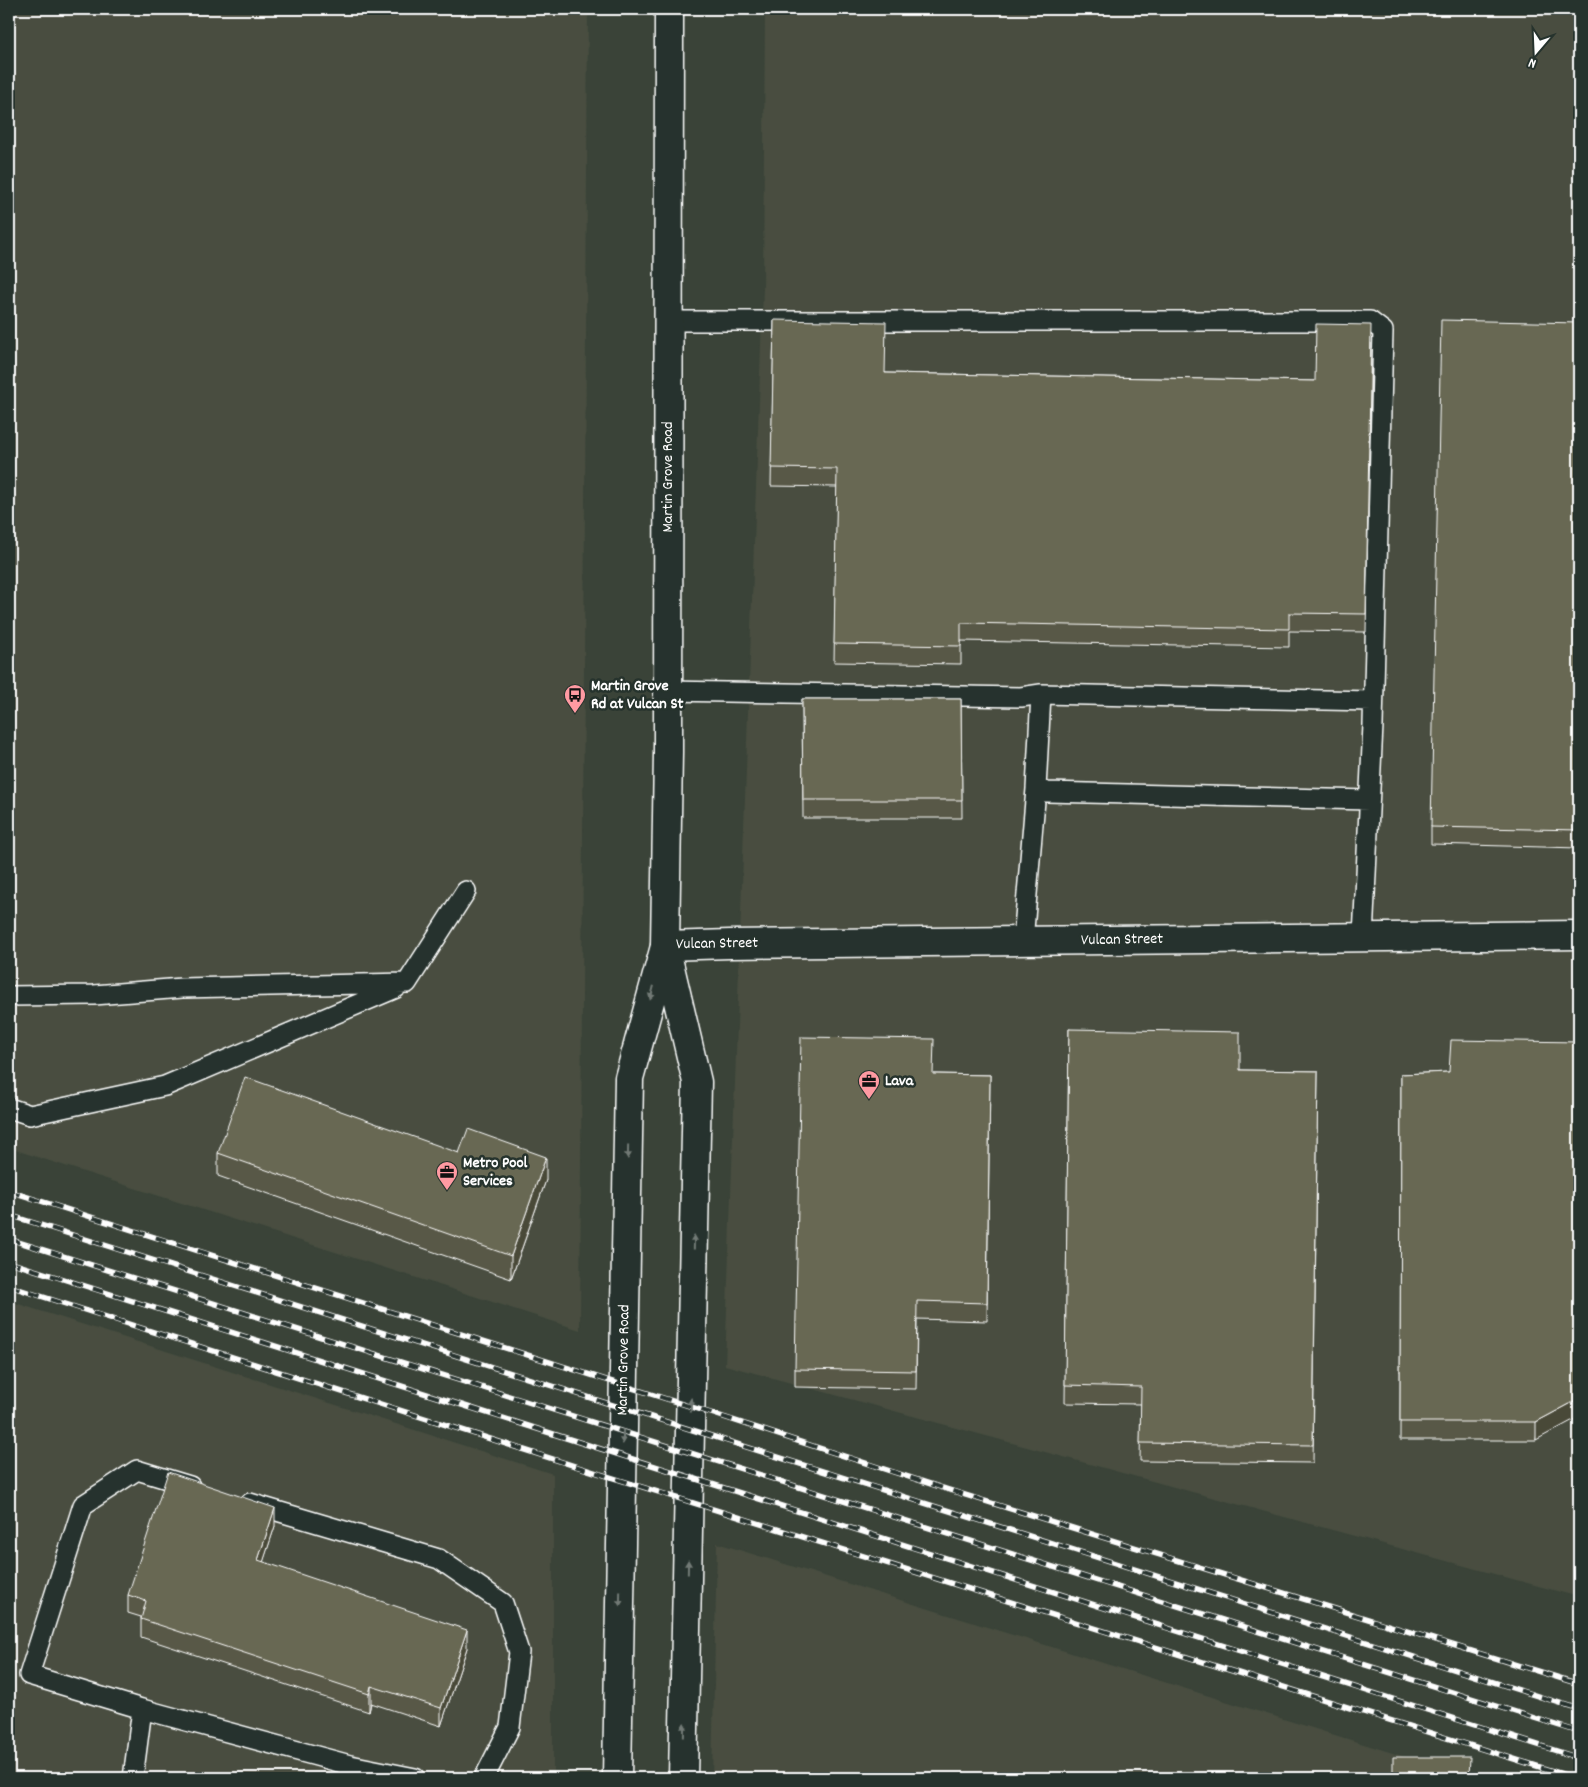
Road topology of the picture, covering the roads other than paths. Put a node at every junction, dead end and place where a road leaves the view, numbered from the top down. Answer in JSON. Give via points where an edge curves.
{"nodes":[{"id":1,"x":669,"y":9,"type":"edge"},
{"id":2,"x":668,"y":321,"type":"junction"},
{"id":3,"x":667,"y":691,"type":"junction"},
{"id":4,"x":1041,"y":694,"type":"junction"},
{"id":5,"x":1372,"y":701,"type":"junction"},
{"id":6,"x":1036,"y":789,"type":"junction"},
{"id":7,"x":1370,"y":800,"type":"junction"},
{"id":8,"x":466,"y":891,"type":"dead end"},
{"id":9,"x":1579,"y":935,"type":"edge"},
{"id":10,"x":1363,"y":938,"type":"junction"},
{"id":11,"x":1023,"y":941,"type":"junction"},
{"id":12,"x":666,"y":946,"type":"junction"},
{"id":13,"x":406,"y":984,"type":"junction"},
{"id":14,"x":9,"y":996,"type":"edge"},
{"id":15,"x":9,"y":1108,"type":"edge"},
{"id":16,"x":203,"y":1489,"type":"edge"},
{"id":17,"x":231,"y":1498,"type":"edge"},
{"id":18,"x":142,"y":1709,"type":"junction"},
{"id":19,"x":349,"y":1772,"type":"edge"},
{"id":20,"x":133,"y":1778,"type":"edge"},
{"id":21,"x":415,"y":1778,"type":"edge"},
{"id":22,"x":484,"y":1778,"type":"edge"},
{"id":23,"x":618,"y":1778,"type":"edge"},
{"id":24,"x":683,"y":1778,"type":"edge"}],
"edges":[{"from":1,"to":2,"type":"main road","name":"Martin Grove Road"},
{"from":2,"to":3,"type":"main road","name":"Martin Grove Road"},
{"from":2,"to":5,"type":"lane","via":[[1370,321],[1383,331]]},
{"from":3,"to":4,"type":"lane","via":[[1021,697]]},
{"from":3,"to":12,"type":"main road","name":"Martin Grove Road"},
{"from":4,"to":5,"type":"lane"},
{"from":4,"to":6,"type":"lane"},
{"from":5,"to":7,"type":"lane"},
{"from":6,"to":7,"type":"lane","via":[[1046,792]]},
{"from":6,"to":11,"type":"lane"},
{"from":7,"to":10,"type":"lane"},
{"from":8,"to":13,"type":"lane"},
{"from":9,"to":10,"type":"main road","name":"Vulcan Street"},
{"from":10,"to":11,"type":"main road","name":"Vulcan Street"},
{"from":11,"to":12,"type":"main road","name":"Vulcan Street"},
{"from":12,"to":23,"type":"main road","name":"Martin Grove Road","one_way":true,"via":[[629,1078]]},
{"from":24,"to":12,"type":"main road","name":"Martin Grove Road","one_way":true,"via":[[697,1082]]},
{"from":13,"to":14,"type":"lane","via":[[182,988],[94,995]]},
{"from":13,"to":15,"type":"lane","via":[[165,1086],[30,1115]]},
{"from":16,"to":18,"type":"lane","via":[[137,1470],[83,1505],[29,1675]]},
{"from":17,"to":22,"type":"lane","via":[[439,1559],[503,1603],[519,1652],[510,1726]]},
{"from":18,"to":19,"type":"lane"},
{"from":18,"to":20,"type":"lane"},
{"from":19,"to":21,"type":"lane"}]}
